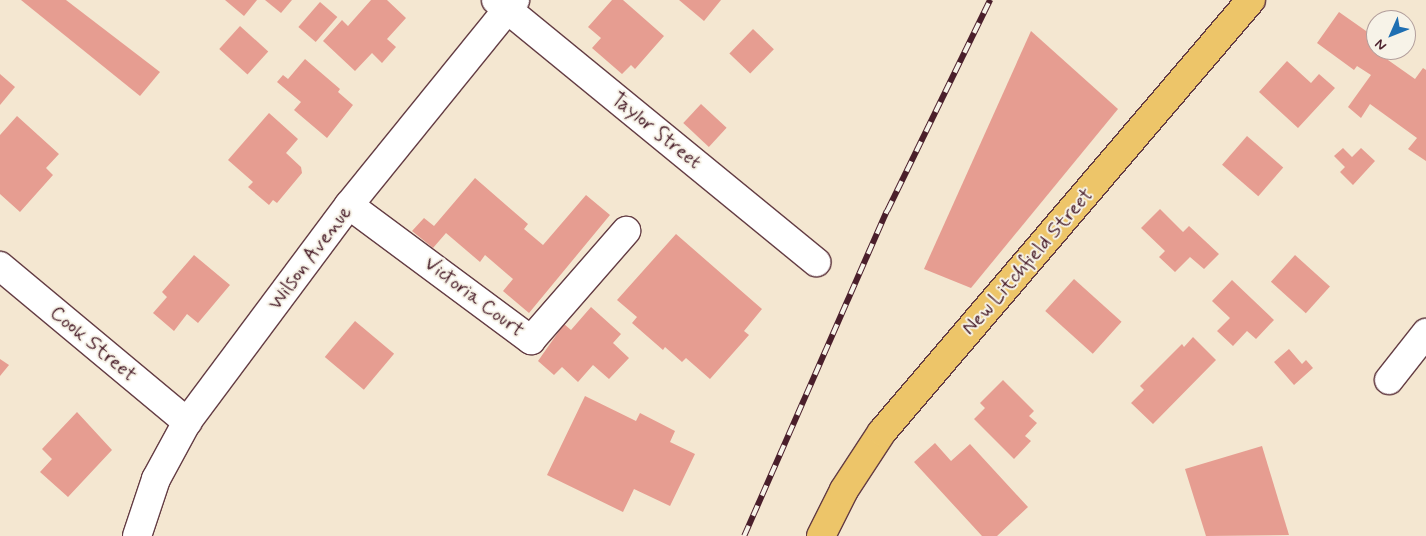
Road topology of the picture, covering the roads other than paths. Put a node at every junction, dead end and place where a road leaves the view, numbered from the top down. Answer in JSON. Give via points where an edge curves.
{"nodes":[{"id":1,"x":1252,"y":0,"type":"edge"},
{"id":2,"x":506,"y":3,"type":"edge"},
{"id":3,"x":349,"y":205,"type":"junction"},
{"id":4,"x":626,"y":231,"type":"dead end"},
{"id":5,"x":816,"y":262,"type":"dead end"},
{"id":6,"x":0,"y":266,"type":"edge"},
{"id":7,"x":1426,"y":333,"type":"edge"},
{"id":8,"x":1389,"y":380,"type":"dead end"},
{"id":9,"x":187,"y":422,"type":"junction"},
{"id":10,"x":138,"y":536,"type":"edge"},
{"id":11,"x":821,"y":536,"type":"edge"}],
"edges":[{"from":1,"to":11,"type":"highway","name":"New Litchfield Street","via":[[882,432],[844,490]]},
{"from":2,"to":3,"type":"street","name":"Wilson Avenue"},
{"from":2,"to":5,"type":"street","name":"Taylor Street"},
{"from":3,"to":4,"type":"street","name":"Victoria Court","via":[[531,340]]},
{"from":3,"to":9,"type":"street","name":"Wilson Avenue"},
{"from":6,"to":9,"type":"street","name":"Cook Street"},
{"from":7,"to":8,"type":"street"},
{"from":9,"to":10,"type":"street","name":"Wilson Avenue","via":[[156,479]]}]}
